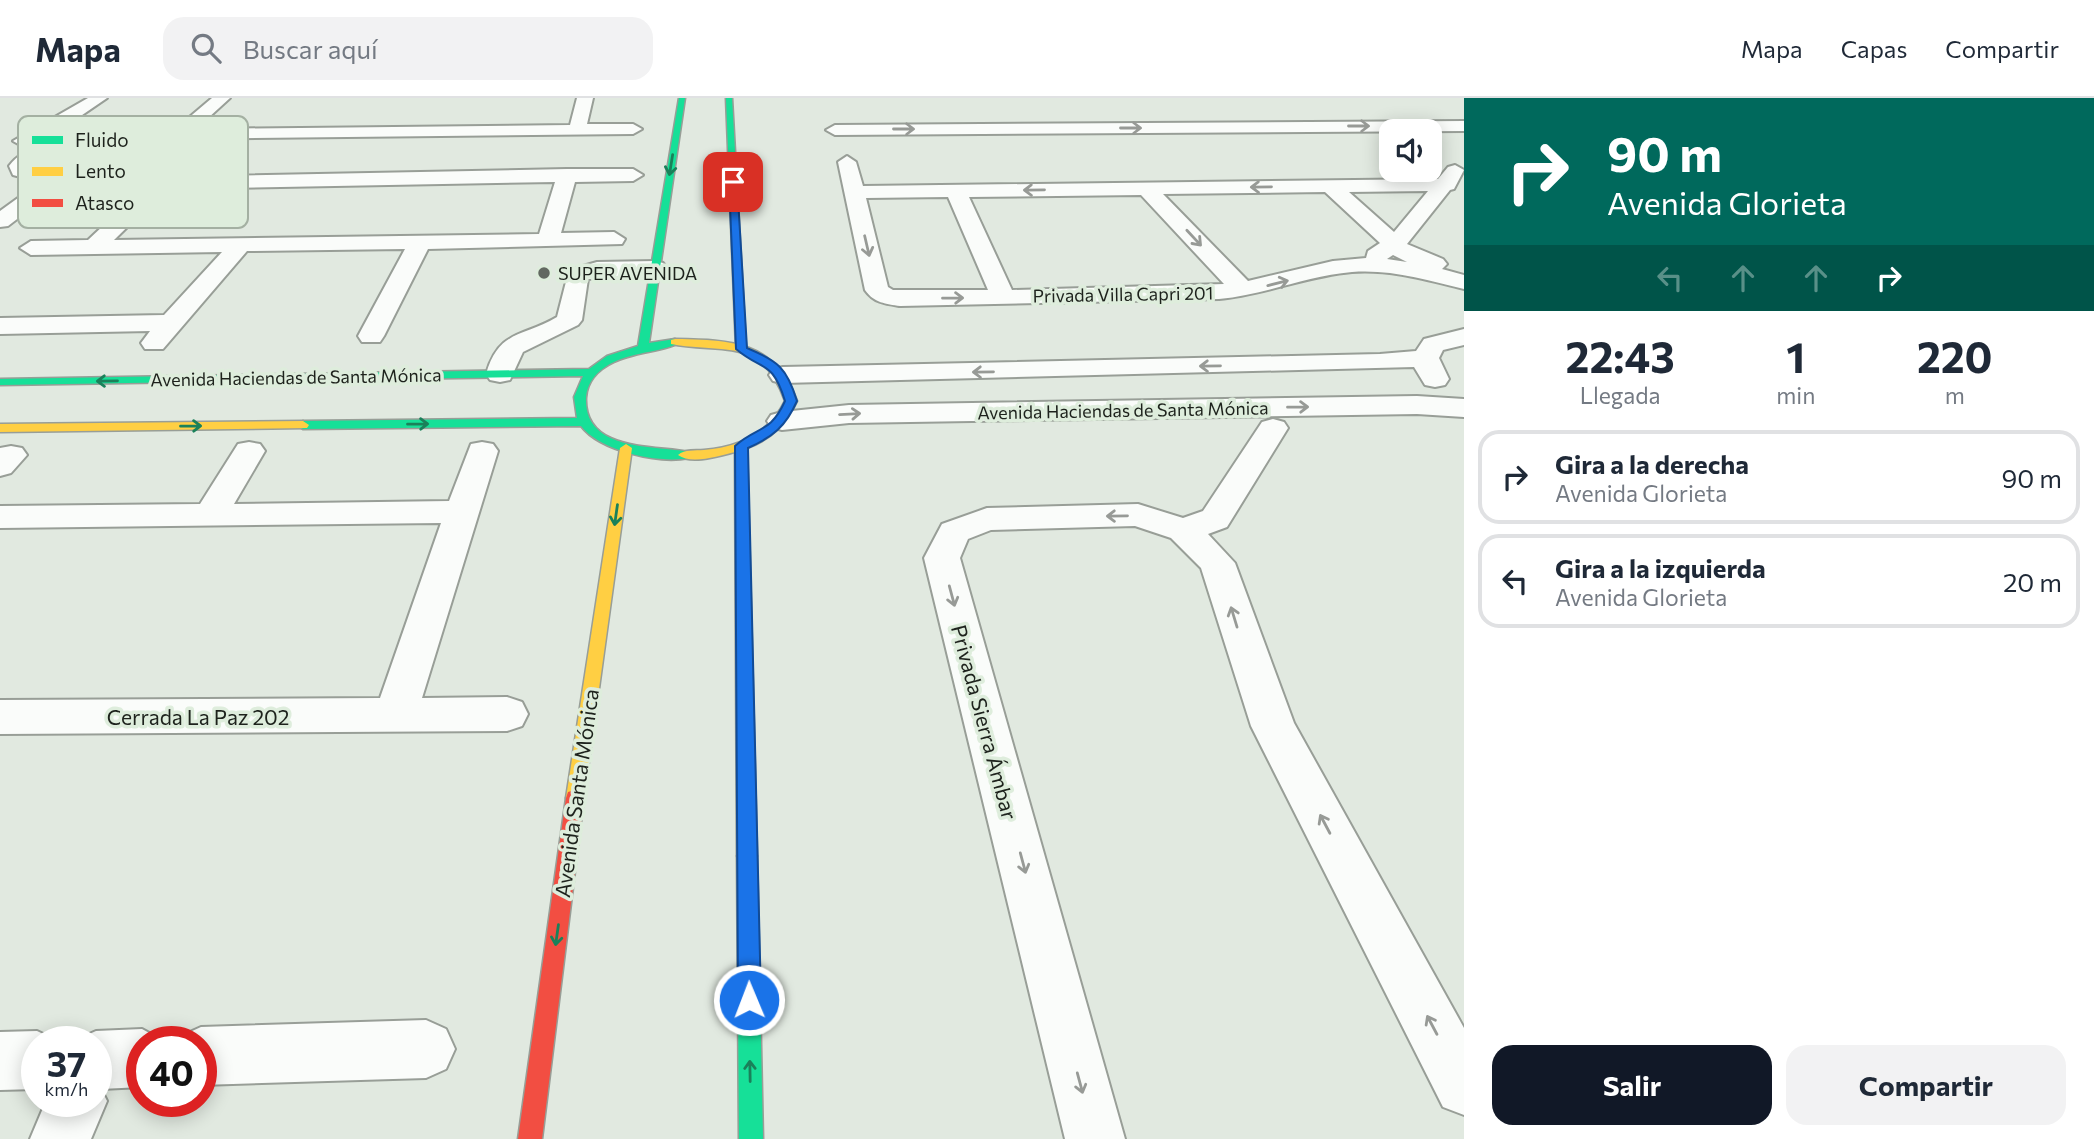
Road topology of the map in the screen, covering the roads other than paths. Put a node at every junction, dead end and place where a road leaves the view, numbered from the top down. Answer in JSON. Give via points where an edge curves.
{"nodes":[{"id":1,"x":99,"y":98,"type":"edge"},
{"id":2,"x":222,"y":98,"type":"edge"},
{"id":3,"x":584,"y":98,"type":"edge"},
{"id":4,"x":682,"y":98,"type":"edge"},
{"id":5,"x":729,"y":98,"type":"edge"},
{"id":6,"x":830,"y":108,"type":"dead end"},
{"id":7,"x":988,"y":108,"type":"dead end"},
{"id":8,"x":1379,"y":109,"type":"dead end"},
{"id":9,"x":1225,"y":112,"type":"dead end"},
{"id":10,"x":1065,"y":113,"type":"dead end"},
{"id":11,"x":71,"y":116,"type":"edge"},
{"id":12,"x":201,"y":116,"type":"edge"},
{"id":13,"x":1397,"y":119,"type":"edge"},
{"id":14,"x":1379,"y":126,"type":"edge"},
{"id":15,"x":1442,"y":126,"type":"edge"},
{"id":16,"x":1464,"y":126,"type":"edge"},
{"id":17,"x":1246,"y":127,"type":"junction"},
{"id":18,"x":1003,"y":128,"type":"junction"},
{"id":19,"x":1080,"y":128,"type":"junction"},
{"id":20,"x":633,"y":129,"type":"dead end"},
{"id":21,"x":577,"y":130,"type":"junction"},
{"id":22,"x":835,"y":130,"type":"junction"},
{"id":23,"x":248,"y":135,"type":"edge"},
{"id":24,"x":0,"y":136,"type":"edge"},
{"id":25,"x":18,"y":136,"type":"edge"},
{"id":26,"x":18,"y":142,"type":"edge"},
{"id":27,"x":0,"y":148,"type":"edge"},
{"id":28,"x":248,"y":162,"type":"edge"},
{"id":29,"x":18,"y":169,"type":"edge"},
{"id":30,"x":633,"y":175,"type":"dead end"},
{"id":31,"x":567,"y":176,"type":"junction"},
{"id":32,"x":1330,"y":186,"type":"junction"},
{"id":33,"x":1147,"y":189,"type":"junction"},
{"id":34,"x":956,"y":191,"type":"junction"},
{"id":35,"x":854,"y":192,"type":"junction"},
{"id":36,"x":0,"y":201,"type":"edge"},
{"id":37,"x":18,"y":208,"type":"edge"},
{"id":38,"x":0,"y":221,"type":"edge"},
{"id":39,"x":107,"y":228,"type":"edge"},
{"id":40,"x":614,"y":239,"type":"dead end"},
{"id":41,"x":548,"y":240,"type":"junction"},
{"id":42,"x":420,"y":242,"type":"junction"},
{"id":43,"x":1396,"y":243,"type":"junction"},
{"id":44,"x":241,"y":244,"type":"junction"},
{"id":45,"x":94,"y":247,"type":"junction"},
{"id":46,"x":31,"y":248,"type":"dead end"},
{"id":47,"x":1371,"y":264,"type":"junction"},
{"id":48,"x":655,"y":268,"type":"junction"},
{"id":49,"x":1464,"y":271,"type":"edge"},
{"id":50,"x":1464,"y":282,"type":"edge"},
{"id":51,"x":1243,"y":290,"type":"junction"},
{"id":52,"x":1003,"y":297,"type":"junction"},
{"id":53,"x":171,"y":323,"type":"junction"},
{"id":54,"x":0,"y":326,"type":"edge"},
{"id":55,"x":371,"y":336,"type":"dead end"},
{"id":56,"x":1464,"y":337,"type":"edge"},
{"id":57,"x":153,"y":345,"type":"dead end"},
{"id":58,"x":643,"y":347,"type":"junction"},
{"id":59,"x":741,"y":349,"type":"junction"},
{"id":60,"x":1425,"y":358,"type":"junction"},
{"id":61,"x":592,"y":372,"type":"junction"},
{"id":62,"x":500,"y":374,"type":"junction"},
{"id":63,"x":783,"y":375,"type":"junction"},
{"id":64,"x":0,"y":382,"type":"edge"},
{"id":65,"x":1464,"y":402,"type":"edge"},
{"id":66,"x":1464,"y":408,"type":"edge"},
{"id":67,"x":782,"y":421,"type":"junction"},
{"id":68,"x":584,"y":422,"type":"junction"},
{"id":69,"x":1273,"y":428,"type":"dead end"},
{"id":70,"x":741,"y":446,"type":"junction"},
{"id":71,"x":626,"y":448,"type":"junction"},
{"id":72,"x":4,"y":450,"type":"edge"},
{"id":73,"x":249,"y":451,"type":"dead end"},
{"id":74,"x":482,"y":451,"type":"dead end"},
{"id":75,"x":461,"y":512,"type":"junction"},
{"id":76,"x":211,"y":513,"type":"junction"},
{"id":77,"x":0,"y":517,"type":"edge"},
{"id":78,"x":1183,"y":530,"type":"junction"},
{"id":79,"x":507,"y":714,"type":"dead end"},
{"id":80,"x":395,"y":715,"type":"junction"},
{"id":81,"x":0,"y":717,"type":"edge"},
{"id":82,"x":426,"y":1049,"type":"dead end"},
{"id":83,"x":217,"y":1056,"type":"edge"},
{"id":84,"x":21,"y":1060,"type":"edge"},
{"id":85,"x":0,"y":1061,"type":"edge"},
{"id":86,"x":1464,"y":1086,"type":"edge"},
{"id":87,"x":70,"y":1117,"type":"edge"},
{"id":88,"x":60,"y":1139,"type":"edge"},
{"id":89,"x":530,"y":1139,"type":"edge"},
{"id":90,"x":751,"y":1139,"type":"edge"},
{"id":91,"x":1095,"y":1139,"type":"edge"}],
"edges":[{"from":1,"to":11,"type":"street"},
{"from":2,"to":12,"type":"street"},
{"from":3,"to":21,"type":"street"},
{"from":4,"to":48,"type":"street","one_way":true},
{"from":5,"to":59,"type":"street"},
{"from":6,"to":22,"type":"street","name":"Privada Villa Capri 201"},
{"from":7,"to":18,"type":"street"},
{"from":8,"to":13,"type":"street"},
{"from":9,"to":17,"type":"street"},
{"from":10,"to":19,"type":"street"},
{"from":17,"to":14,"type":"street","one_way":true},
{"from":15,"to":16,"type":"street"},
{"from":19,"to":17,"type":"street","one_way":true},
{"from":18,"to":19,"type":"street"},
{"from":22,"to":18,"type":"street","one_way":true},
{"from":20,"to":21,"type":"street"},
{"from":21,"to":23,"type":"street"},
{"from":22,"to":35,"type":"street","name":"Privada Villa Capri 201"},
{"from":24,"to":25,"type":"street"},
{"from":26,"to":27,"type":"street"},
{"from":28,"to":31,"type":"street"},
{"from":29,"to":36,"type":"street"},
{"from":30,"to":31,"type":"street"},
{"from":31,"to":41,"type":"street"},
{"from":32,"to":33,"type":"street","one_way":true},
{"from":32,"to":43,"type":"street"},
{"from":32,"to":43,"type":"street","via":[[1452,177]]},
{"from":33,"to":34,"type":"street","one_way":true},
{"from":33,"to":51,"type":"street","name":"Privada Villa Capri 201","one_way":true},
{"from":34,"to":35,"type":"street"},
{"from":34,"to":52,"type":"street","name":"Privada Villa Capri 201"},
{"from":35,"to":52,"type":"street","name":"Privada Villa Capri 201","one_way":true,"via":[[877,290],[885,296]]},
{"from":37,"to":38,"type":"street"},
{"from":39,"to":45,"type":"street"},
{"from":40,"to":41,"type":"street"},
{"from":41,"to":42,"type":"street"},
{"from":42,"to":44,"type":"street"},
{"from":42,"to":55,"type":"street"},
{"from":43,"to":47,"type":"street","via":[[1379,251]]},
{"from":43,"to":49,"type":"street","via":[[1413,257]]},
{"from":44,"to":45,"type":"street"},
{"from":44,"to":53,"type":"street"},
{"from":45,"to":46,"type":"street"},
{"from":47,"to":50,"type":"street","name":"Privada Villa Capri 201"},
{"from":51,"to":47,"type":"street","name":"Privada Villa Capri 201","one_way":true,"via":[[1333,268]]},
{"from":48,"to":58,"type":"street"},
{"from":48,"to":62,"type":"street","via":[[597,269],[577,275],[569,320],[519,343],[507,353]]},
{"from":51,"to":52,"type":"street","name":"Privada Villa Capri 201"},
{"from":53,"to":54,"type":"street"},
{"from":53,"to":57,"type":"street"},
{"from":56,"to":60,"type":"street","via":[[1433,345]]},
{"from":58,"to":59,"type":"street","via":[[676,342]]},
{"from":58,"to":61,"type":"street"},
{"from":59,"to":63,"type":"street","via":[[764,359]]},
{"from":60,"to":63,"type":"street","name":"Avenida Haciendas de Santa Mónica","one_way":true},
{"from":60,"to":65,"type":"street","via":[[1429,373]]},
{"from":61,"to":62,"type":"street","name":"Avenida Haciendas de Santa Mónica"},
{"from":61,"to":68,"type":"street","via":[[579,391],[578,411]]},
{"from":62,"to":64,"type":"street","name":"Avenida Haciendas de Santa Mónica","one_way":true},
{"from":63,"to":67,"type":"street","via":[[791,401]]},
{"from":67,"to":66,"type":"street","name":"Avenida Haciendas de Santa Mónica","one_way":true,"via":[[849,414]]},
{"from":67,"to":70,"type":"street"},
{"from":68,"to":71,"type":"street","via":[[604,439]]},
{"from":72,"to":68,"type":"street","one_way":true},
{"from":69,"to":78,"type":"street","via":[[1215,519]]},
{"from":70,"to":71,"type":"street","via":[[677,457]]},
{"from":90,"to":70,"type":"street","one_way":true},
{"from":71,"to":89,"type":"street","name":"Avenida Santa Mónica","one_way":true},
{"from":73,"to":76,"type":"street"},
{"from":74,"to":75,"type":"street"},
{"from":75,"to":76,"type":"street"},
{"from":75,"to":80,"type":"street"},
{"from":76,"to":77,"type":"street"},
{"from":86,"to":78,"type":"street","name":"Privada Sierra Ámbar","one_way":true,"via":[[1273,726],[1217,563]]},
{"from":78,"to":91,"type":"street","name":"Privada Sierra Ámbar","one_way":true,"via":[[1138,515],[987,519],[954,531],[942,558]]},
{"from":79,"to":80,"type":"street","name":"Cerrada La Paz 202"},
{"from":80,"to":81,"type":"street","name":"Cerrada La Paz 202"},
{"from":82,"to":83,"type":"street"},
{"from":84,"to":85,"type":"street"},
{"from":87,"to":88,"type":"street"}]}
